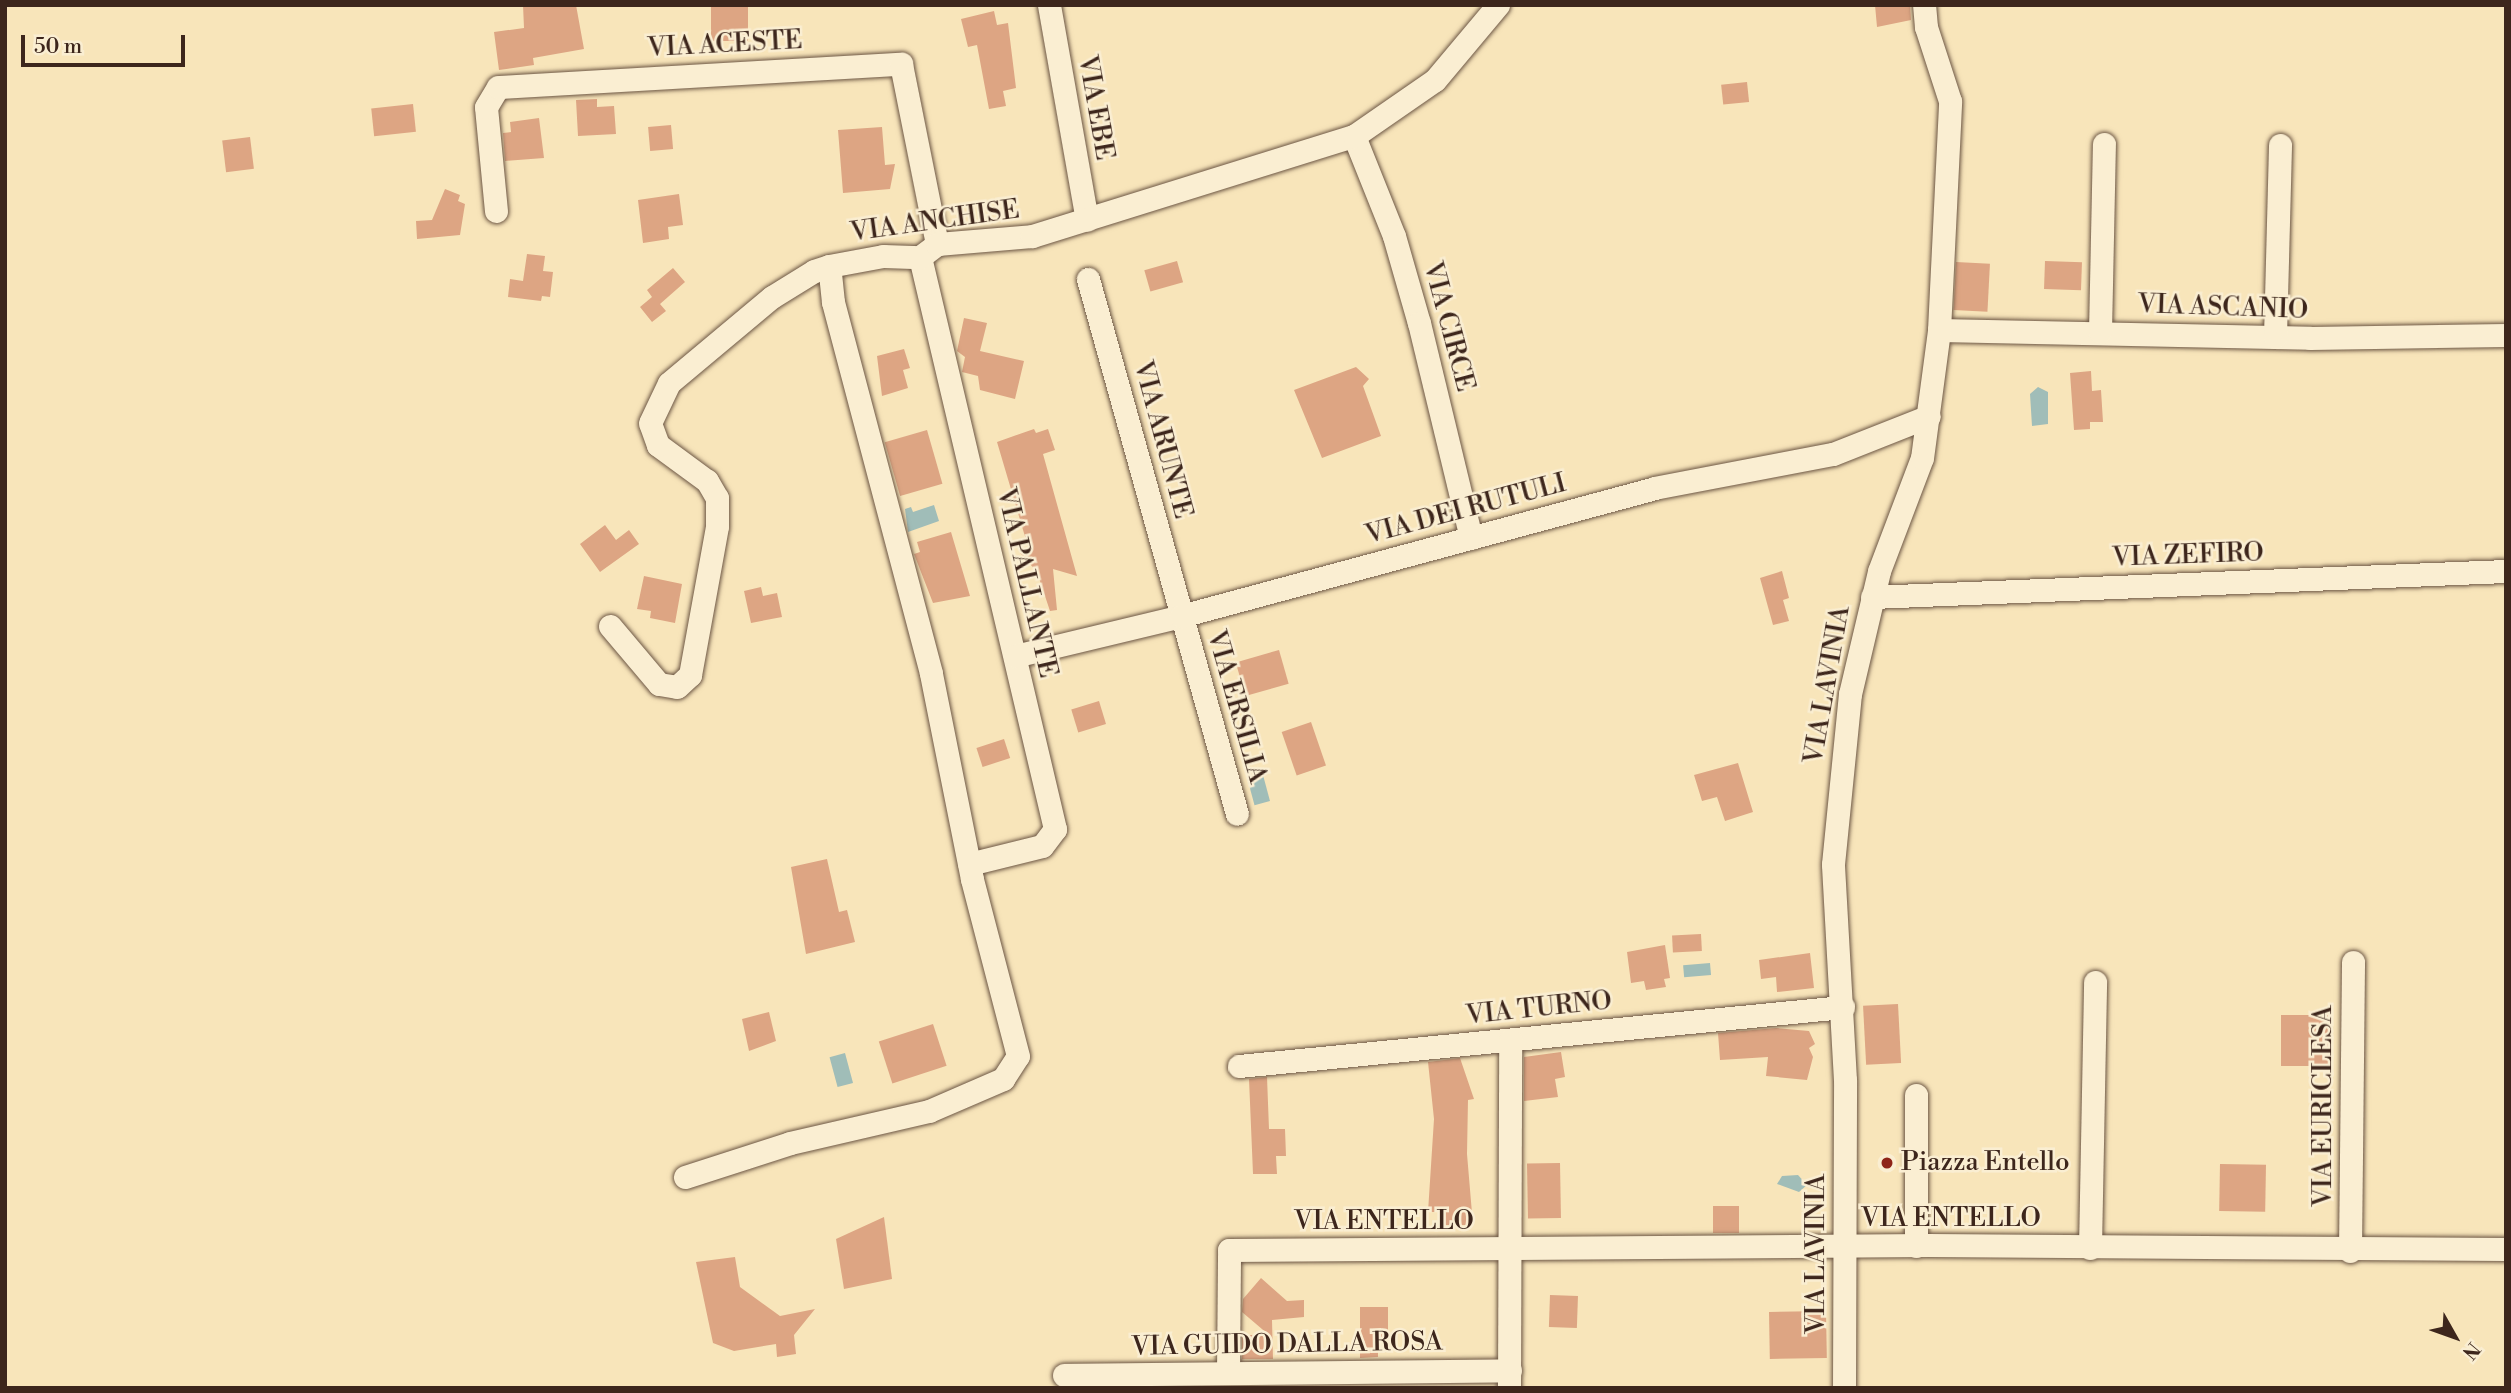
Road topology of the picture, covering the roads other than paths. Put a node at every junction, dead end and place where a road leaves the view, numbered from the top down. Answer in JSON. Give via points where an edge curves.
{"nodes":[{"id":1,"x":1049,"y":5,"type":"edge"},
{"id":2,"x":1498,"y":5,"type":"edge"},
{"id":3,"x":1924,"y":5,"type":"edge"},
{"id":4,"x":1354,"y":136,"type":"junction"},
{"id":5,"x":2104,"y":144,"type":"dead end"},
{"id":6,"x":2280,"y":145,"type":"dead end"},
{"id":7,"x":496,"y":211,"type":"dead end"},
{"id":8,"x":1087,"y":220,"type":"junction"},
{"id":9,"x":928,"y":251,"type":"junction"},
{"id":10,"x":830,"y":266,"type":"junction"},
{"id":11,"x":1088,"y":279,"type":"dead end"},
{"id":12,"x":1939,"y":330,"type":"junction"},
{"id":13,"x":2100,"y":332,"type":"junction"},
{"id":14,"x":2506,"y":335,"type":"edge"},
{"id":15,"x":2275,"y":337,"type":"junction"},
{"id":16,"x":1929,"y":416,"type":"junction"},
{"id":17,"x":1471,"y":538,"type":"junction"},
{"id":18,"x":2506,"y":571,"type":"edge"},
{"id":19,"x":1872,"y":597,"type":"junction"},
{"id":20,"x":1181,"y":616,"type":"junction"},
{"id":21,"x":610,"y":626,"type":"dead end"},
{"id":22,"x":1015,"y":656,"type":"junction"},
{"id":23,"x":1237,"y":814,"type":"dead end"},
{"id":24,"x":969,"y":864,"type":"junction"},
{"id":25,"x":2353,"y":962,"type":"dead end"},
{"id":26,"x":2095,"y":982,"type":"dead end"},
{"id":27,"x":1843,"y":1007,"type":"junction"},
{"id":28,"x":1510,"y":1040,"type":"junction"},
{"id":29,"x":1239,"y":1066,"type":"dead end"},
{"id":30,"x":1916,"y":1095,"type":"dead end"},
{"id":31,"x":685,"y":1177,"type":"dead end"},
{"id":32,"x":1916,"y":1245,"type":"junction"},
{"id":33,"x":1845,"y":1246,"type":"junction"},
{"id":34,"x":2090,"y":1248,"type":"junction"},
{"id":35,"x":2506,"y":1249,"type":"edge"},
{"id":36,"x":1511,"y":1250,"type":"junction"},
{"id":37,"x":2350,"y":1251,"type":"junction"},
{"id":38,"x":1228,"y":1373,"type":"junction"},
{"id":39,"x":1065,"y":1375,"type":"dead end"},
{"id":40,"x":1509,"y":1379,"type":"edge"},
{"id":41,"x":1844,"y":1388,"type":"edge"}],
"edges":[{"from":1,"to":8,"type":"street","name":"VIA EBE"},
{"from":2,"to":4,"type":"street","name":"VIA ANCHISE","via":[[1435,80]]},
{"from":3,"to":12,"type":"street","name":"VIA LAVINIA","via":[[1926,27],[1950,101]]},
{"from":4,"to":8,"type":"street","name":"VIA ANCHISE"},
{"from":4,"to":17,"type":"street","name":"VIA CIRCE","via":[[1398,249]]},
{"from":5,"to":13,"type":"street"},
{"from":6,"to":15,"type":"street"},
{"from":7,"to":9,"type":"street","name":"VIA ACESTE","via":[[486,107],[498,87],[901,64]]},
{"from":8,"to":9,"type":"street","name":"VIA ANCHISE","via":[[1032,236]]},
{"from":9,"to":10,"type":"street","name":"VIA ANCHISE"},
{"from":9,"to":22,"type":"street","name":"VIA PALLANTE"},
{"from":10,"to":21,"type":"street","name":"VIA ANCHISE","via":[[772,297],[691,361],[654,407],[650,423],[657,445],[708,481],[718,498],[718,526],[690,675],[677,687],[659,684]]},
{"from":10,"to":24,"type":"street","via":[[833,302],[931,673]]},
{"from":11,"to":20,"type":"street","name":"VIA ARUNTE"},
{"from":12,"to":13,"type":"street","name":"VIA ASCANIO"},
{"from":12,"to":16,"type":"street","name":"VIA LAVINIA"},
{"from":13,"to":15,"type":"street","name":"VIA ASCANIO"},
{"from":14,"to":15,"type":"street","name":"VIA ASCANIO"},
{"from":16,"to":17,"type":"street","name":"VIA DEI RUTULI","via":[[1833,454],[1654,488]]},
{"from":16,"to":19,"type":"street","name":"VIA LAVINIA","via":[[1922,458]]},
{"from":17,"to":20,"type":"street","name":"VIA DEI RUTULI"},
{"from":18,"to":19,"type":"street","name":"VIA ZEFIRO"},
{"from":19,"to":27,"type":"street","name":"VIA LAVINIA","via":[[1850,694],[1836,818],[1833,864]]},
{"from":20,"to":22,"type":"street","name":"VIA DEI RUTULI"},
{"from":20,"to":23,"type":"street","name":"VIA ERSILIA"},
{"from":22,"to":24,"type":"street","name":"VIA PALLANTE","via":[[1055,829],[1042,846]]},
{"from":24,"to":31,"type":"street","via":[[1018,1056],[1011,1071],[1003,1079],[929,1111],[790,1143]]},
{"from":25,"to":37,"type":"street","name":"VIA EURICLESA"},
{"from":26,"to":34,"type":"street"},
{"from":27,"to":28,"type":"street","name":"VIA TURNO"},
{"from":27,"to":33,"type":"street","name":"VIA LAVINIA"},
{"from":28,"to":29,"type":"street","name":"VIA TURNO"},
{"from":28,"to":36,"type":"street"},
{"from":30,"to":32,"type":"street"},
{"from":32,"to":33,"type":"street","name":"VIA ENTELLO"},
{"from":32,"to":34,"type":"street","name":"VIA ENTELLO"},
{"from":33,"to":36,"type":"street","name":"VIA ENTELLO"},
{"from":33,"to":41,"type":"street","name":"VIA LAVINIA"},
{"from":34,"to":37,"type":"street","name":"VIA ENTELLO"},
{"from":35,"to":37,"type":"street","name":"VIA ENTELLO"},
{"from":36,"to":38,"type":"street","name":"VIA ENTELLO","via":[[1229,1250]]},
{"from":36,"to":40,"type":"street"},
{"from":38,"to":39,"type":"street","name":"VIA GUIDO DALLA ROSA"},
{"from":38,"to":40,"type":"street","name":"VIA GUIDO DALLA ROSA"}]}
